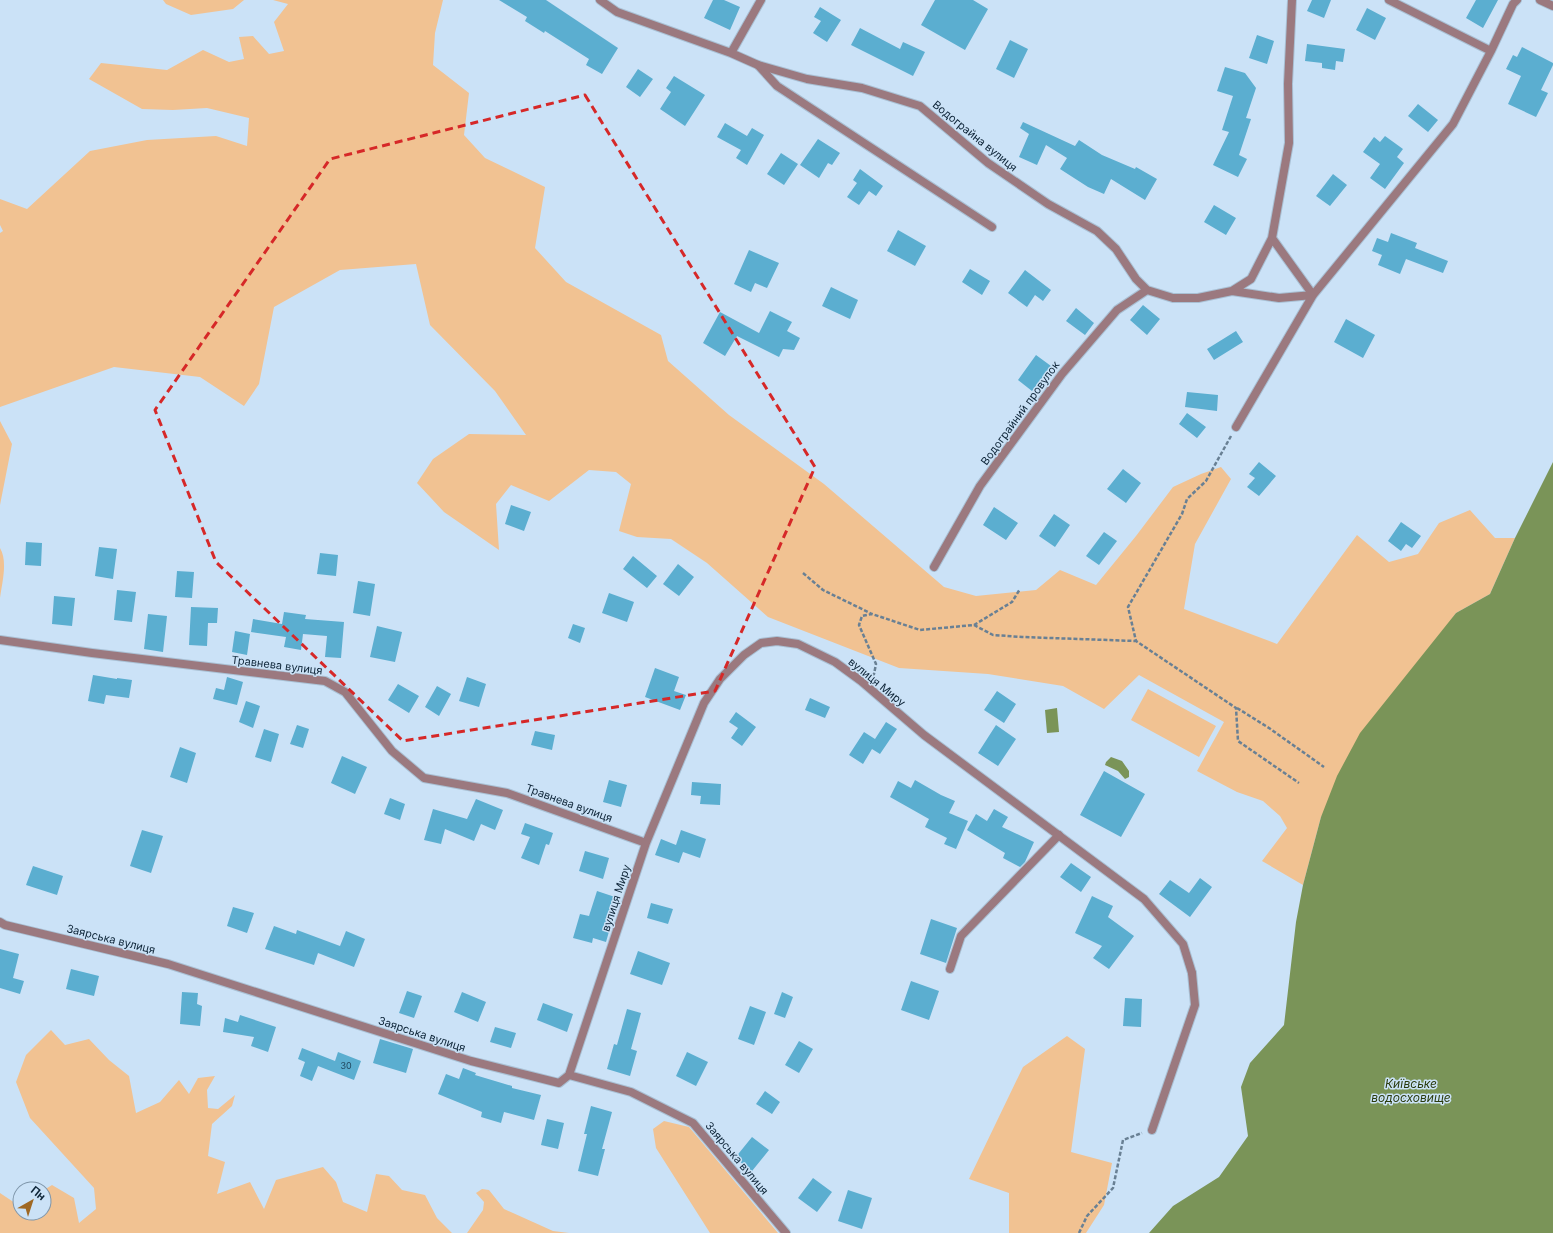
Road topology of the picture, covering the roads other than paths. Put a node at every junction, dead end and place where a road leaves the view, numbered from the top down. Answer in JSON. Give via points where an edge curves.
{"nodes":[{"id":1,"x":600,"y":0,"type":"edge"},
{"id":2,"x":761,"y":0,"type":"edge"},
{"id":3,"x":1292,"y":0,"type":"edge"},
{"id":4,"x":1389,"y":0,"type":"edge"},
{"id":5,"x":1516,"y":0,"type":"edge"},
{"id":6,"x":1540,"y":0,"type":"edge"},
{"id":7,"x":1553,"y":6,"type":"edge"},
{"id":8,"x":1491,"y":51,"type":"junction"},
{"id":9,"x":731,"y":53,"type":"junction"},
{"id":10,"x":758,"y":65,"type":"junction"},
{"id":11,"x":992,"y":227,"type":"dead end"},
{"id":12,"x":1272,"y":238,"type":"junction"},
{"id":13,"x":1147,"y":290,"type":"junction"},
{"id":14,"x":1232,"y":291,"type":"junction"},
{"id":15,"x":1312,"y":295,"type":"junction"},
{"id":16,"x":1236,"y":427,"type":"road end"},
{"id":17,"x":934,"y":567,"type":"dead end"},
{"id":18,"x":0,"y":640,"type":"edge"},
{"id":19,"x":1059,"y":835,"type":"junction"},
{"id":20,"x":646,"y":843,"type":"junction"},
{"id":21,"x":0,"y":922,"type":"edge"},
{"id":22,"x":950,"y":969,"type":"dead end"},
{"id":23,"x":570,"y":1074,"type":"junction"},
{"id":24,"x":1152,"y":1130,"type":"road end"},
{"id":25,"x":786,"y":1233,"type":"edge"}],
"edges":[{"from":1,"to":9,"type":"street","name":"Водограйна вулиця","via":[[617,12]]},
{"from":2,"to":9,"type":"street"},
{"from":3,"to":12,"type":"street","via":[[1288,84],[1289,144]]},
{"from":4,"to":8,"type":"street"},
{"from":5,"to":8,"type":"street"},
{"from":6,"to":7,"type":"street"},
{"from":8,"to":15,"type":"street","via":[[1453,124]]},
{"from":9,"to":10,"type":"street","name":"Водограйна вулиця"},
{"from":10,"to":11,"type":"street","via":[[777,86]]},
{"from":10,"to":13,"type":"street","name":"Водограйна вулиця","via":[[807,80],[862,88],[920,106],[988,163],[1048,204],[1097,231],[1116,249],[1136,279]]},
{"from":12,"to":14,"type":"street","via":[[1251,279]]},
{"from":12,"to":15,"type":"street"},
{"from":13,"to":14,"type":"street","via":[[1173,298],[1198,298]]},
{"from":13,"to":17,"type":"street","name":"Водограйний провулок","via":[[1117,310],[1062,374],[980,486]]},
{"from":14,"to":15,"type":"street","via":[[1279,298]]},
{"from":15,"to":16,"type":"street"},
{"from":18,"to":20,"type":"street","name":"Травнева вулиця","via":[[325,681],[345,692],[392,751],[424,778],[507,793]]},
{"from":19,"to":20,"type":"street","name":"вулиця Миру","via":[[924,735],[835,662],[798,644],[777,641],[761,643],[744,655],[720,679],[704,703]]},
{"from":19,"to":22,"type":"street","via":[[961,936]]},
{"from":19,"to":24,"type":"street","name":"вулиця Миру","via":[[1144,899],[1183,944],[1192,973],[1195,1005]]},
{"from":20,"to":23,"type":"street","name":"вулиця Миру"},
{"from":21,"to":23,"type":"street","name":"Заярська вулиця","via":[[168,964],[472,1061],[560,1083]]},
{"from":23,"to":25,"type":"street","name":"Заярська вулиця","via":[[631,1092],[693,1123]]}]}
